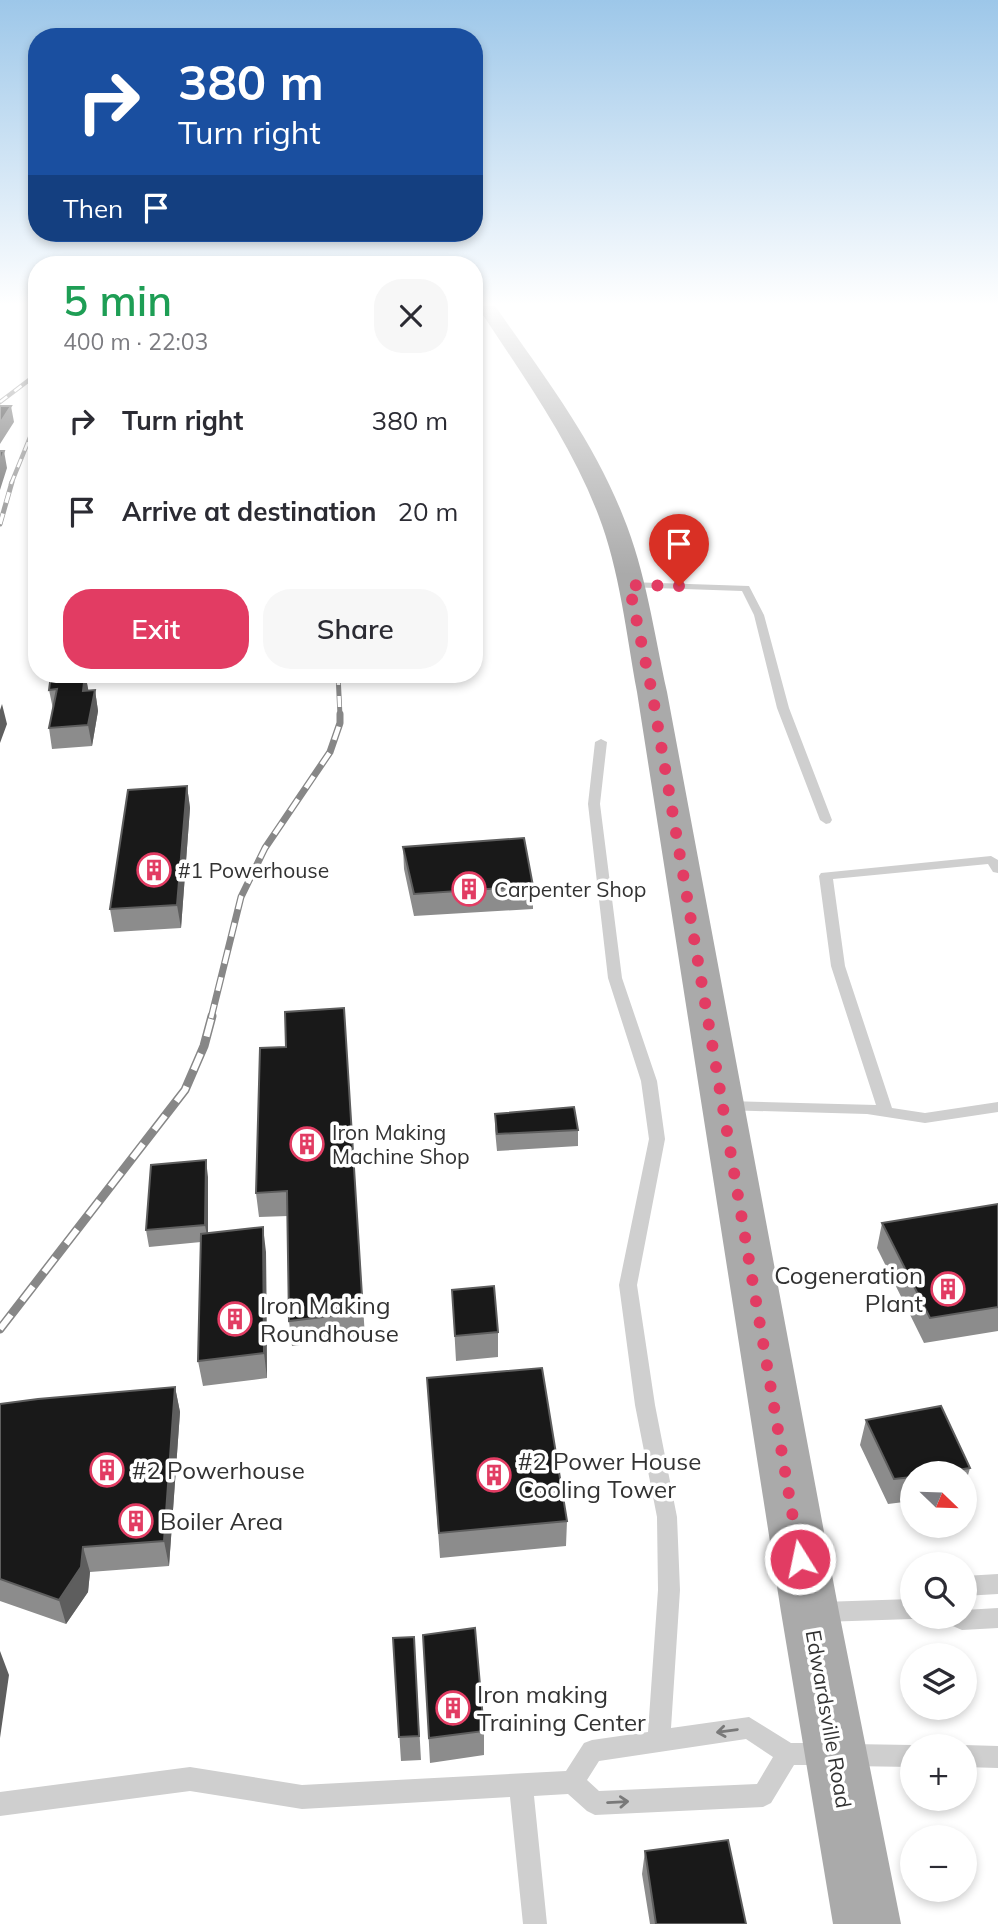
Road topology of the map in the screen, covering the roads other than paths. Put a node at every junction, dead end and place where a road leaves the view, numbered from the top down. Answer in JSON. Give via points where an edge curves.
{"nodes":[{"id":1,"x":545,"y":396,"type":"edge"},
{"id":2,"x":629,"y":585,"type":"junction"},
{"id":3,"x":601,"y":742,"type":"dead end"},
{"id":4,"x":826,"y":820,"type":"dead end"},
{"id":5,"x":998,"y":869,"type":"edge"},
{"id":6,"x":722,"y":1106,"type":"junction"},
{"id":7,"x":998,"y":1107,"type":"edge"},
{"id":8,"x":886,"y":1112,"type":"junction"},
{"id":9,"x":998,"y":1584,"type":"edge"},
{"id":10,"x":977,"y":1585,"type":"edge"},
{"id":11,"x":900,"y":1609,"type":"edge"},
{"id":12,"x":810,"y":1612,"type":"junction"},
{"id":13,"x":998,"y":1618,"type":"edge"},
{"id":14,"x":977,"y":1619,"type":"edge"},
{"id":15,"x":659,"y":1741,"type":"junction"},
{"id":16,"x":788,"y":1754,"type":"junction"},
{"id":17,"x":836,"y":1755,"type":"junction"},
{"id":18,"x":900,"y":1756,"type":"edge"},
{"id":19,"x":977,"y":1756,"type":"edge"},
{"id":20,"x":998,"y":1757,"type":"edge"},
{"id":21,"x":572,"y":1782,"type":"junction"},
{"id":22,"x":522,"y":1785,"type":"junction"},
{"id":23,"x":0,"y":1804,"type":"edge"},
{"id":24,"x":535,"y":1924,"type":"edge"},
{"id":25,"x":867,"y":1924,"type":"edge"}],
"edges":[{"from":1,"to":2,"type":"main road","name":"Edwardsville Road","via":[[591,472],[611,518]]},
{"from":2,"to":4,"type":"lane","via":[[746,588],[759,615],[783,708]]},
{"from":2,"to":6,"type":"main road","name":"Edwardsville Road","via":[[652,692]]},
{"from":3,"to":15,"type":"lane","via":[[594,804],[615,978],[649,1081],[657,1139],[628,1285],[667,1517],[669,1590]]},
{"from":5,"to":8,"type":"lane","via":[[991,860],[826,876],[838,966]]},
{"from":6,"to":8,"type":"lane"},
{"from":6,"to":12,"type":"main road","name":"Edwardsville Road"},
{"from":7,"to":8,"type":"lane","via":[[925,1118]]},
{"from":9,"to":10,"type":"lane"},
{"from":11,"to":12,"type":"lane"},
{"from":12,"to":17,"type":"main road","name":"Edwardsville Road"},
{"from":13,"to":14,"type":"lane"},
{"from":16,"to":15,"type":"lane","one_way":true,"via":[[749,1728]]},
{"from":15,"to":21,"type":"lane","via":[[592,1751]]},
{"from":16,"to":17,"type":"lane"},
{"from":21,"to":16,"type":"lane","one_way":true,"via":[[595,1803],[763,1795]]},
{"from":17,"to":18,"type":"lane"},
{"from":17,"to":25,"type":"main road","name":"Edwardsville Road"},
{"from":19,"to":20,"type":"lane"},
{"from":21,"to":22,"type":"lane"},
{"from":22,"to":23,"type":"lane","via":[[302,1797],[191,1779]]},
{"from":22,"to":24,"type":"lane"}]}
